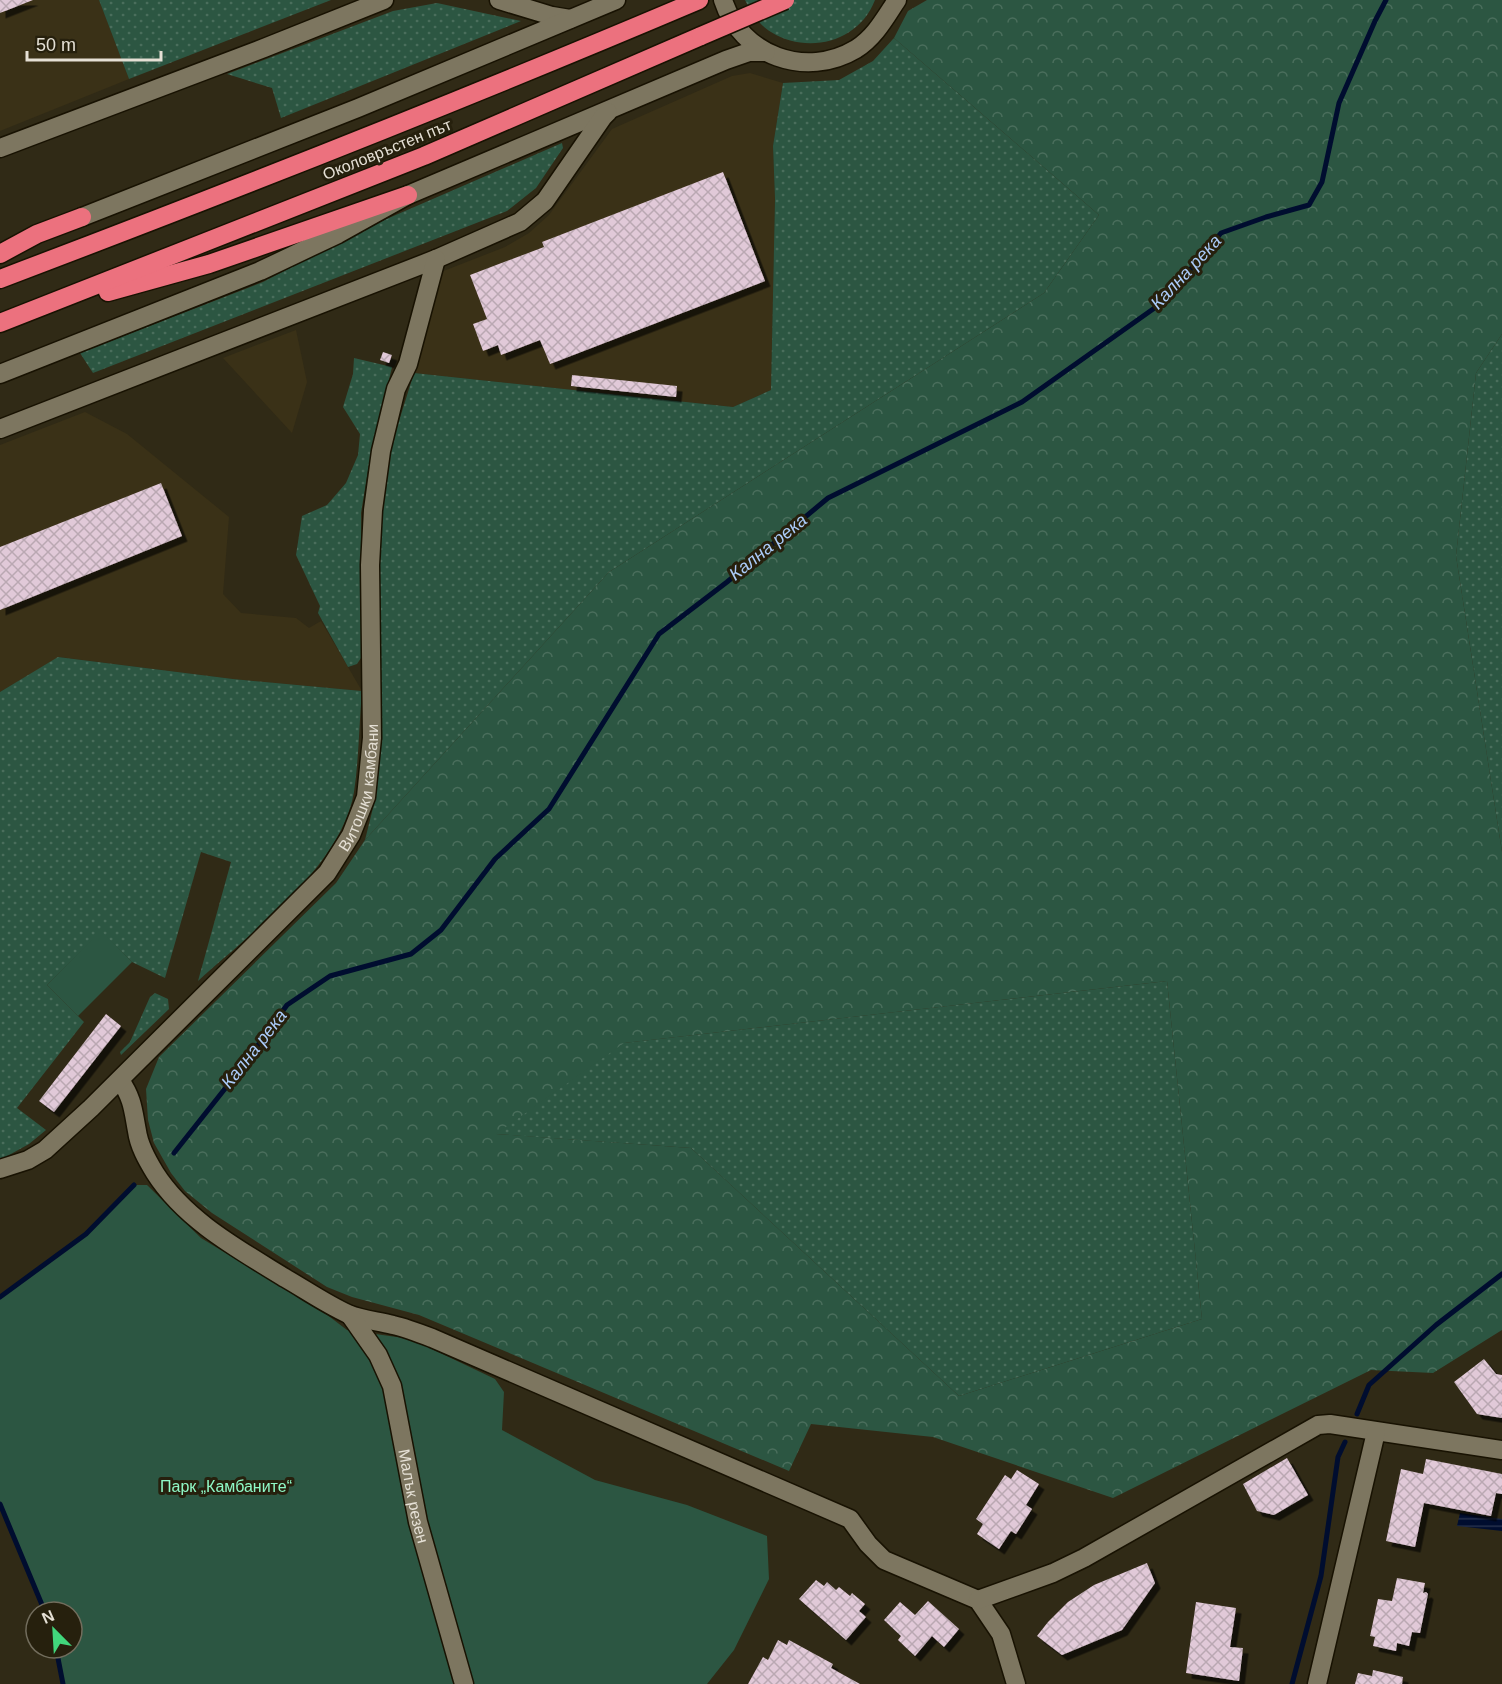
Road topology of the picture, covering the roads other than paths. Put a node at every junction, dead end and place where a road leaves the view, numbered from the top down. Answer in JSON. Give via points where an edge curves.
{"nodes":[{"id":1,"x":384,"y":0,"type":"edge"},
{"id":2,"x":499,"y":0,"type":"edge"},
{"id":3,"x":616,"y":0,"type":"edge"},
{"id":4,"x":723,"y":0,"type":"edge"},
{"id":5,"x":785,"y":0,"type":"edge"},
{"id":6,"x":693,"y":2,"type":"edge"},
{"id":7,"x":893,"y":4,"type":"edge"},
{"id":8,"x":571,"y":19,"type":"junction"},
{"id":9,"x":766,"y":52,"type":"junction"},
{"id":10,"x":614,"y":107,"type":"junction"},
{"id":11,"x":0,"y":148,"type":"edge"},
{"id":12,"x":408,"y":195,"type":"junction"},
{"id":13,"x":82,"y":217,"type":"joint"},
{"id":14,"x":0,"y":254,"type":"edge"},
{"id":15,"x":436,"y":259,"type":"junction"},
{"id":16,"x":0,"y":279,"type":"edge"},
{"id":17,"x":4,"y":322,"type":"edge"},
{"id":18,"x":0,"y":374,"type":"edge"},
{"id":19,"x":0,"y":429,"type":"edge"},
{"id":20,"x":120,"y":1080,"type":"junction"},
{"id":21,"x":0,"y":1170,"type":"edge"},
{"id":22,"x":350,"y":1315,"type":"junction"},
{"id":23,"x":1376,"y":1432,"type":"junction"},
{"id":24,"x":1502,"y":1450,"type":"edge"},
{"id":25,"x":978,"y":1600,"type":"junction"},
{"id":26,"x":464,"y":1684,"type":"edge"},
{"id":27,"x":1016,"y":1684,"type":"edge"},
{"id":28,"x":1317,"y":1684,"type":"edge"}],
"edges":[{"from":1,"to":11,"type":"street"},
{"from":2,"to":8,"type":"street"},
{"from":3,"to":8,"type":"street"},
{"from":4,"to":9,"type":"street","via":[[742,33]]},
{"from":5,"to":17,"type":"highway","name":"Околовръстен път","bridge":true,"via":[[424,156]]},
{"from":6,"to":16,"type":"highway","name":"Околовръстен път","via":[[258,181]]},
{"from":7,"to":9,"type":"street","via":[[870,38],[843,56],[811,63],[785,60]]},
{"from":8,"to":13,"type":"street"},
{"from":9,"to":10,"type":"street","via":[[749,52],[726,60]]},
{"from":10,"to":12,"type":"street"},
{"from":10,"to":15,"type":"street","via":[[544,201],[520,222]]},
{"from":12,"to":17,"type":"highway","via":[[209,264]]},
{"from":12,"to":18,"type":"street","via":[[260,271]]},
{"from":13,"to":14,"type":"highway","via":[[37,234]]},
{"from":15,"to":19,"type":"street"},
{"from":15,"to":20,"type":"street","name":"Витошки камбани","via":[[408,364],[396,389],[381,451],[373,510],[372,738],[366,797],[351,835],[327,873]]},
{"from":20,"to":21,"type":"street","name":"Витошки камбани","via":[[45,1150]]},
{"from":20,"to":22,"type":"street","via":[[134,1108],[144,1155],[174,1198],[205,1225],[271,1269]]},
{"from":22,"to":25,"type":"street","via":[[432,1338],[850,1519],[884,1560]]},
{"from":22,"to":26,"type":"street","name":"Малък резен","via":[[378,1355],[392,1386],[418,1522]]},
{"from":23,"to":24,"type":"street"},
{"from":23,"to":25,"type":"street","via":[[1318,1425],[1084,1558]]},
{"from":23,"to":28,"type":"street"},
{"from":25,"to":27,"type":"street","via":[[1000,1634]]}]}
